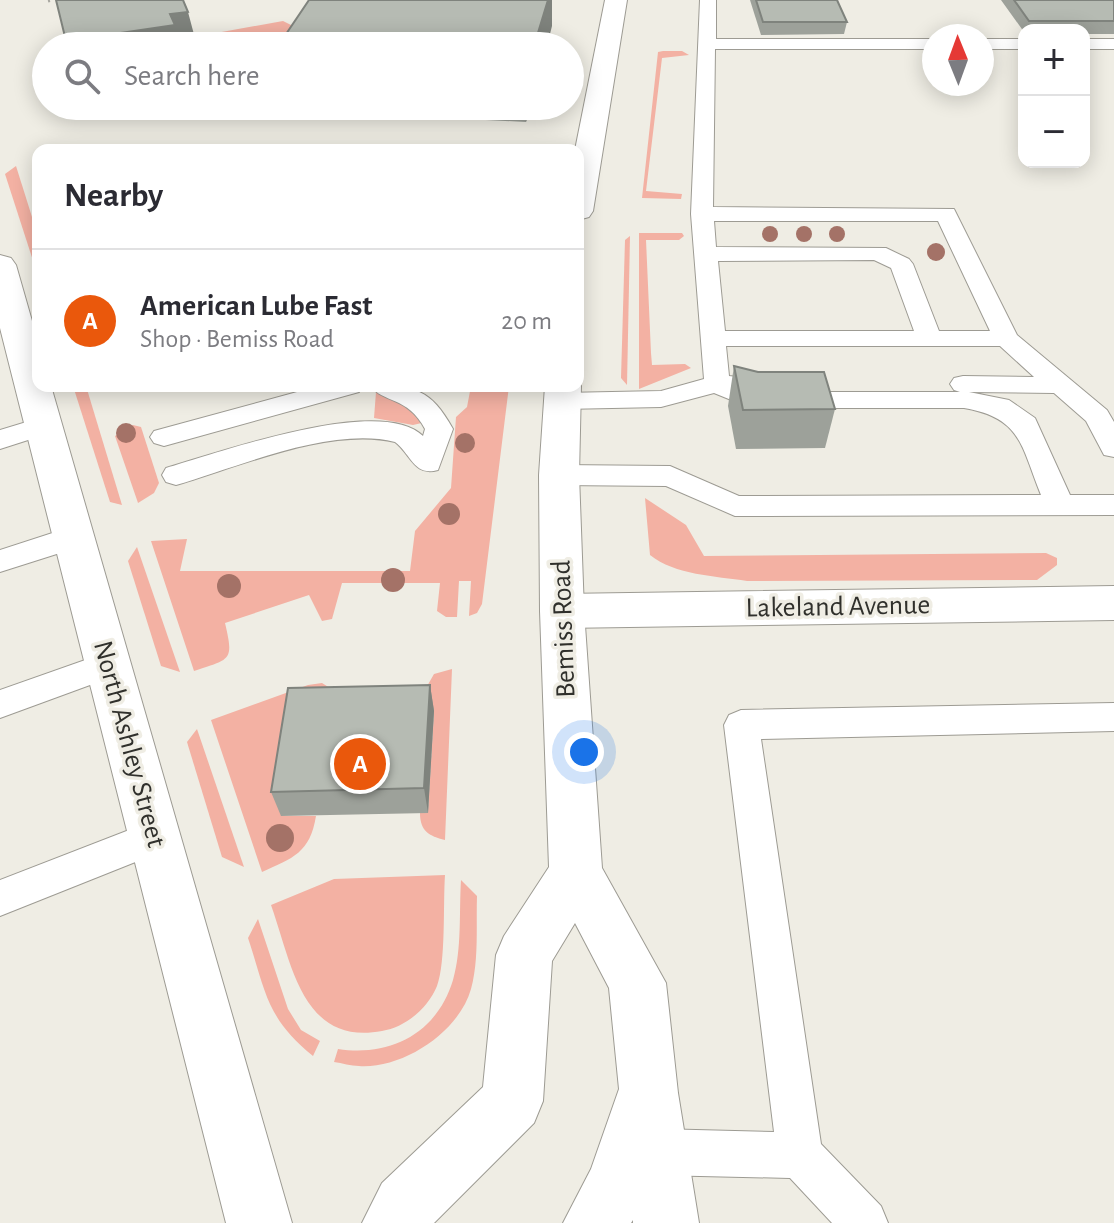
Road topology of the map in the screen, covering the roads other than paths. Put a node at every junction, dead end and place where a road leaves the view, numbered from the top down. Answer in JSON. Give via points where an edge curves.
{"nodes":[{"id":1,"x":616,"y":0,"type":"edge"},
{"id":2,"x":708,"y":0,"type":"edge"},
{"id":3,"x":706,"y":44,"type":"junction"},
{"id":4,"x":922,"y":44,"type":"edge"},
{"id":5,"x":994,"y":44,"type":"edge"},
{"id":6,"x":1018,"y":44,"type":"edge"},
{"id":7,"x":1090,"y":44,"type":"edge"},
{"id":8,"x":1114,"y":44,"type":"edge"},
{"id":9,"x":584,"y":178,"type":"edge"},
{"id":10,"x":702,"y":214,"type":"junction"},
{"id":11,"x":706,"y":254,"type":"junction"},
{"id":12,"x":0,"y":265,"type":"edge"},
{"id":13,"x":713,"y":338,"type":"junction"},
{"id":14,"x":929,"y":338,"type":"junction"},
{"id":15,"x":1006,"y":339,"type":"junction"},
{"id":16,"x":717,"y":384,"type":"junction"},
{"id":17,"x":1060,"y":385,"type":"junction"},
{"id":18,"x":328,"y":392,"type":"edge"},
{"id":19,"x":399,"y":392,"type":"edge"},
{"id":20,"x":563,"y":393,"type":"edge"},
{"id":21,"x":22,"y":433,"type":"edge"},
{"id":22,"x":164,"y":437,"type":"dead end"},
{"id":23,"x":1114,"y":448,"type":"edge"},
{"id":24,"x":176,"y":475,"type":"dead end"},
{"id":25,"x":559,"y":475,"type":"junction"},
{"id":26,"x":1060,"y":505,"type":"junction"},
{"id":27,"x":1114,"y":505,"type":"edge"},
{"id":28,"x":74,"y":537,"type":"junction"},
{"id":29,"x":0,"y":561,"type":"edge"},
{"id":30,"x":1112,"y":608,"type":"edge"},
{"id":31,"x":562,"y":611,"type":"junction"},
{"id":32,"x":108,"y":665,"type":"junction"},
{"id":33,"x":0,"y":704,"type":"edge"},
{"id":34,"x":1114,"y":717,"type":"edge"},
{"id":35,"x":155,"y":837,"type":"junction"},
{"id":36,"x":576,"y":872,"type":"junction"},
{"id":37,"x":0,"y":898,"type":"edge"},
{"id":38,"x":649,"y":1089,"type":"junction"},
{"id":39,"x":657,"y":1152,"type":"junction"},
{"id":40,"x":800,"y":1155,"type":"junction"},
{"id":41,"x":259,"y":1223,"type":"edge"},
{"id":42,"x":395,"y":1223,"type":"edge"},
{"id":43,"x":596,"y":1223,"type":"edge"},
{"id":44,"x":666,"y":1223,"type":"edge"},
{"id":45,"x":864,"y":1223,"type":"edge"}],
"edges":[{"from":1,"to":9,"type":"main road"},
{"from":2,"to":3,"type":"lane"},
{"from":3,"to":4,"type":"lane"},
{"from":3,"to":10,"type":"lane"},
{"from":5,"to":6,"type":"lane"},
{"from":7,"to":8,"type":"lane"},
{"from":10,"to":11,"type":"lane"},
{"from":10,"to":15,"type":"lane","via":[[946,214]]},
{"from":11,"to":13,"type":"lane"},
{"from":11,"to":14,"type":"lane","via":[[878,253],[901,264]]},
{"from":12,"to":21,"type":"main road","name":"North Ashley Street"},
{"from":13,"to":14,"type":"lane"},
{"from":13,"to":16,"type":"lane"},
{"from":14,"to":15,"type":"lane"},
{"from":15,"to":17,"type":"lane"},
{"from":16,"to":17,"type":"lane"},
{"from":16,"to":20,"type":"lane","via":[[661,399]]},
{"from":16,"to":26,"type":"lane","via":[[751,400],[964,400],[1000,406],[1025,424]]},
{"from":17,"to":23,"type":"lane","via":[[1097,416]]},
{"from":18,"to":22,"type":"lane"},
{"from":19,"to":24,"type":"lane","via":[[420,400],[439,429],[428,463],[405,435],[374,429],[338,431]]},
{"from":20,"to":25,"type":"main road","name":"Bemiss Road"},
{"from":21,"to":28,"type":"main road","name":"North Ashley Street"},
{"from":25,"to":26,"type":"lane","via":[[670,476],[735,506]]},
{"from":25,"to":31,"type":"main road","name":"Bemiss Road"},
{"from":26,"to":27,"type":"lane"},
{"from":28,"to":29,"type":"lane"},
{"from":28,"to":32,"type":"main road","name":"North Ashley Street"},
{"from":30,"to":31,"type":"main road","name":"Lakeland Avenue"},
{"from":31,"to":36,"type":"main road","name":"Bemiss Road"},
{"from":32,"to":33,"type":"lane"},
{"from":32,"to":35,"type":"main road","name":"North Ashley Street"},
{"from":34,"to":40,"type":"lane","via":[[741,725]]},
{"from":35,"to":37,"type":"lane"},
{"from":35,"to":41,"type":"main road","name":"North Ashley Street"},
{"from":36,"to":38,"type":"main road","name":"Bemiss Road","via":[[637,983]]},
{"from":36,"to":42,"type":"main road","via":[[524,955],[512,1101],[405,1206]]},
{"from":38,"to":39,"type":"main road","name":"Bemiss Road"},
{"from":38,"to":43,"type":"main road","name":"Bemiss Road","via":[[617,1185]]},
{"from":39,"to":40,"type":"lane"},
{"from":39,"to":44,"type":"main road","name":"Bemiss Road"},
{"from":40,"to":45,"type":"lane"}]}
